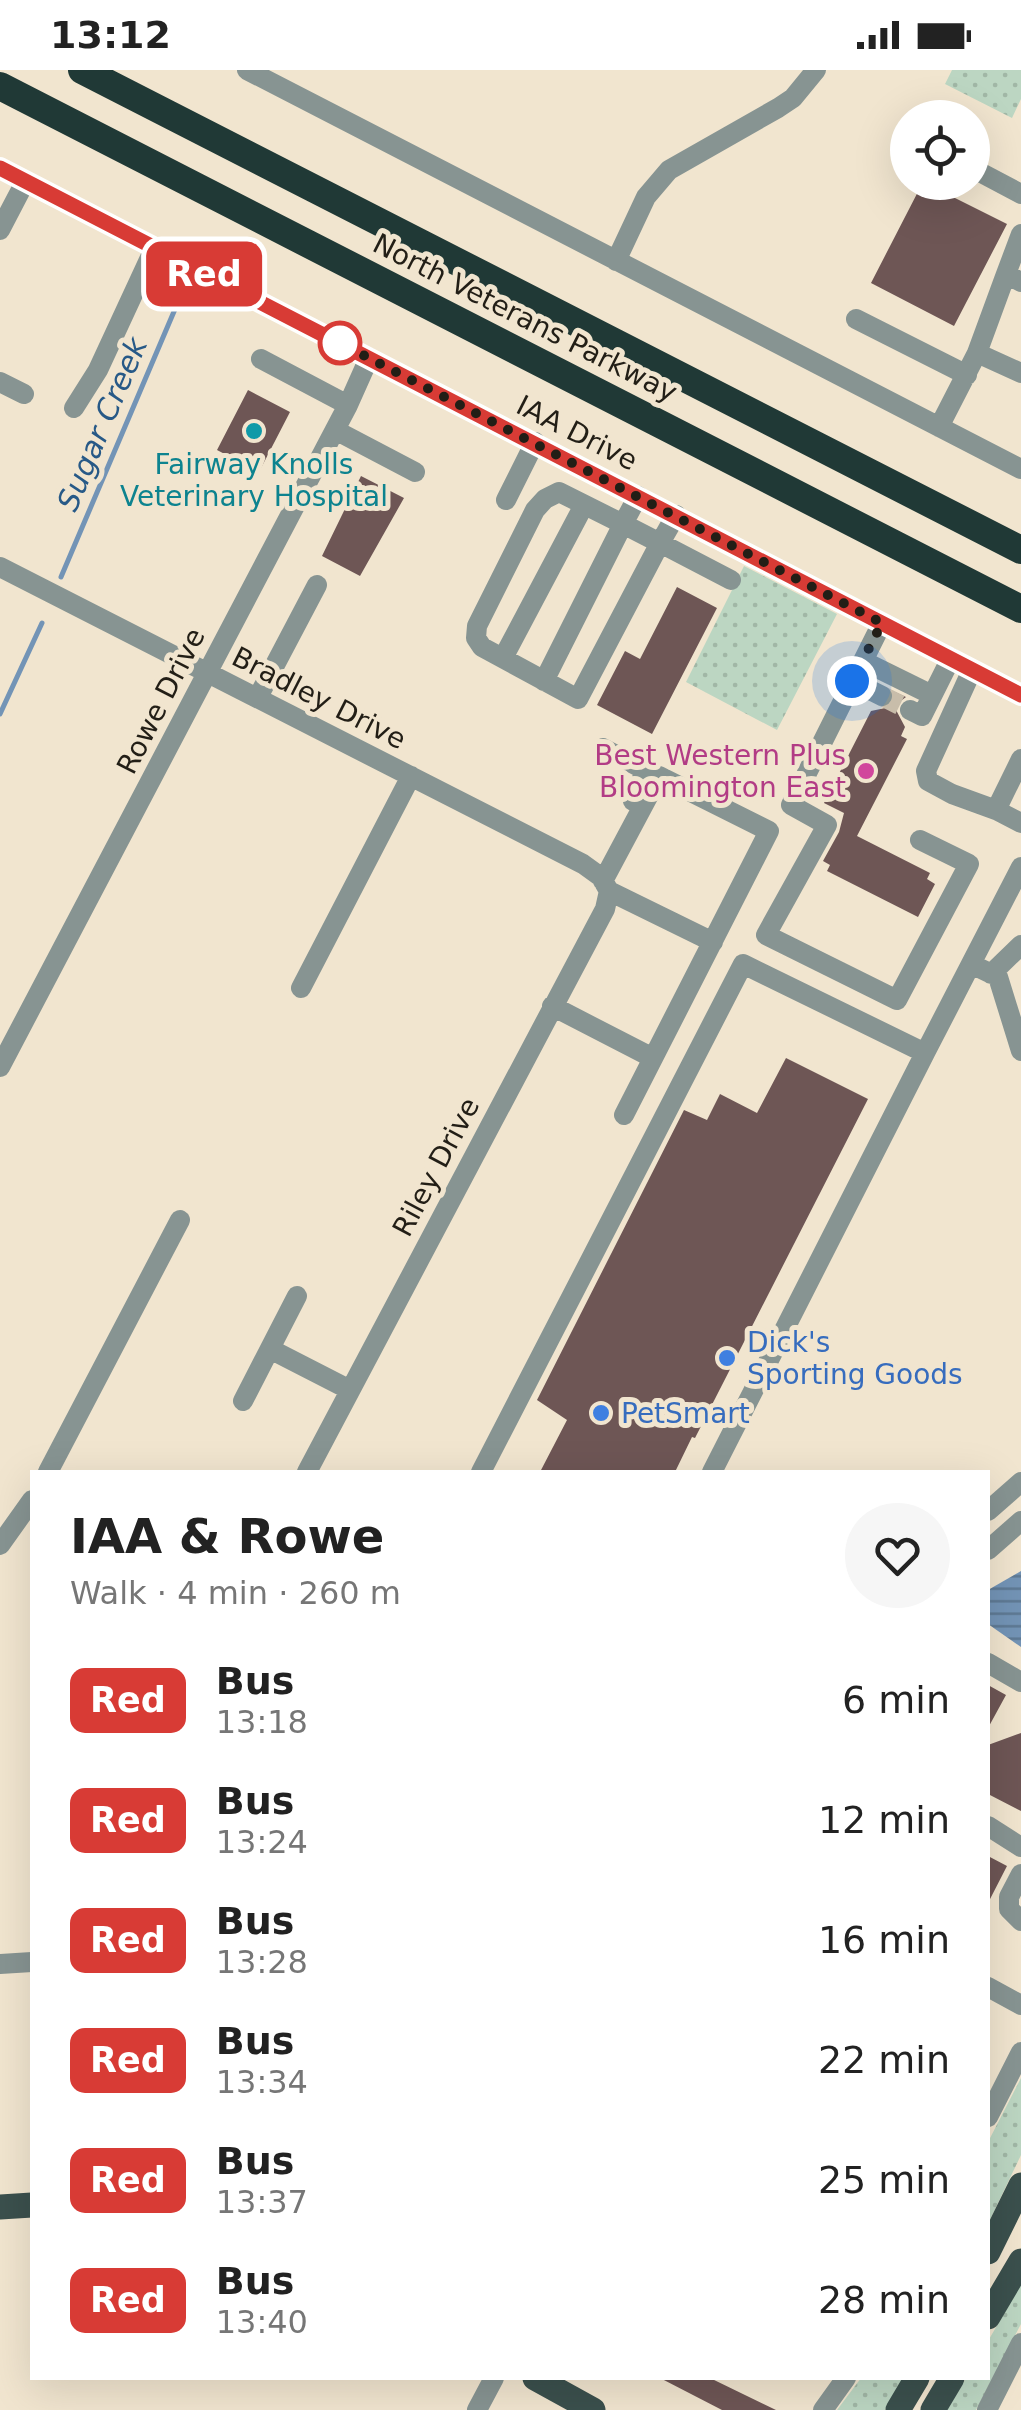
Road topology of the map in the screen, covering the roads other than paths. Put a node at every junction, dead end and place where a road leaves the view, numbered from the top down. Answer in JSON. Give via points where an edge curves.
{"nodes":[{"id":1,"x":82,"y":70,"type":"edge"},
{"id":2,"x":247,"y":70,"type":"edge"},
{"id":3,"x":816,"y":70,"type":"edge"},
{"id":4,"x":286,"y":79,"type":"edge"},
{"id":5,"x":0,"y":86,"type":"edge"},
{"id":6,"x":0,"y":168,"type":"edge"},
{"id":7,"x":990,"y":178,"type":"edge"},
{"id":8,"x":25,"y":182,"type":"junction"},
{"id":9,"x":1021,"y":194,"type":"edge"},
{"id":10,"x":0,"y":230,"type":"edge"},
{"id":11,"x":1021,"y":234,"type":"edge"},
{"id":12,"x":154,"y":248,"type":"junction"},
{"id":13,"x":616,"y":261,"type":"junction"},
{"id":14,"x":1014,"y":278,"type":"edge"},
{"id":15,"x":856,"y":319,"type":"dead end"},
{"id":16,"x":977,"y":352,"type":"junction"},
{"id":17,"x":369,"y":358,"type":"junction"},
{"id":18,"x":261,"y":359,"type":"dead end"},
{"id":19,"x":968,"y":374,"type":"junction"},
{"id":20,"x":1021,"y":374,"type":"edge"},
{"id":21,"x":0,"y":382,"type":"edge"},
{"id":22,"x":24,"y":394,"type":"dead end"},
{"id":23,"x":348,"y":405,"type":"junction"},
{"id":24,"x":74,"y":408,"type":"dead end"},
{"id":25,"x":940,"y":427,"type":"junction"},
{"id":26,"x":334,"y":430,"type":"junction"},
{"id":27,"x":535,"y":442,"type":"junction"},
{"id":28,"x":1021,"y":468,"type":"edge"},
{"id":29,"x":415,"y":472,"type":"dead end"},
{"id":30,"x":638,"y":496,"type":"junction"},
{"id":31,"x":506,"y":500,"type":"dead end"},
{"id":32,"x":584,"y":504,"type":"junction"},
{"id":33,"x":676,"y":516,"type":"junction"},
{"id":34,"x":623,"y":524,"type":"junction"},
{"id":35,"x":660,"y":543,"type":"junction"},
{"id":36,"x":1021,"y":550,"type":"edge"},
{"id":37,"x":0,"y":567,"type":"edge"},
{"id":38,"x":730,"y":580,"type":"dead end"},
{"id":39,"x":317,"y":585,"type":"dead end"},
{"id":40,"x":1021,"y":609,"type":"edge"},
{"id":41,"x":882,"y":623,"type":"junction"},
{"id":42,"x":503,"y":658,"type":"junction"},
{"id":43,"x":950,"y":658,"type":"junction"},
{"id":44,"x":863,"y":661,"type":"junction"},
{"id":45,"x":972,"y":670,"type":"junction"},
{"id":46,"x":207,"y":671,"type":"junction"},
{"id":47,"x":544,"y":680,"type":"junction"},
{"id":48,"x":852,"y":681,"type":"junction"},
{"id":49,"x":1021,"y":695,"type":"edge"},
{"id":50,"x":882,"y":696,"type":"tunnel mouth"},
{"id":51,"x":932,"y":696,"type":"junction"},
{"id":52,"x":258,"y":697,"type":"junction"},
{"id":53,"x":910,"y":710,"type":"dead end"},
{"id":54,"x":603,"y":748,"type":"dead end"},
{"id":55,"x":1021,"y":760,"type":"edge"},
{"id":56,"x":412,"y":776,"type":"junction"},
{"id":57,"x":996,"y":810,"type":"junction"},
{"id":58,"x":1021,"y":822,"type":"edge"},
{"id":59,"x":920,"y":840,"type":"dead end"},
{"id":60,"x":1021,"y":867,"type":"edge"},
{"id":61,"x":604,"y":883,"type":"junction"},
{"id":62,"x":712,"y":942,"type":"junction"},
{"id":63,"x":1021,"y":946,"type":"edge"},
{"id":64,"x":971,"y":964,"type":"junction"},
{"id":65,"x":991,"y":974,"type":"junction"},
{"id":66,"x":302,"y":988,"type":"dead end"},
{"id":67,"x":552,"y":1006,"type":"junction"},
{"id":68,"x":1021,"y":1052,"type":"edge"},
{"id":69,"x":925,"y":1053,"type":"junction"},
{"id":70,"x":653,"y":1058,"type":"junction"},
{"id":71,"x":0,"y":1067,"type":"edge"},
{"id":72,"x":624,"y":1115,"type":"dead end"},
{"id":73,"x":180,"y":1220,"type":"dead end"},
{"id":74,"x":297,"y":1296,"type":"dead end"},
{"id":75,"x":270,"y":1348,"type":"junction"},
{"id":76,"x":350,"y":1390,"type":"junction"},
{"id":77,"x":243,"y":1401,"type":"dead end"},
{"id":78,"x":49,"y":1470,"type":"edge"},
{"id":79,"x":307,"y":1470,"type":"edge"},
{"id":80,"x":482,"y":1470,"type":"edge"},
{"id":81,"x":713,"y":1470,"type":"edge"},
{"id":82,"x":1021,"y":1482,"type":"edge"},
{"id":83,"x":30,"y":1503,"type":"edge"},
{"id":84,"x":990,"y":1509,"type":"edge"},
{"id":85,"x":1021,"y":1521,"type":"edge"},
{"id":86,"x":0,"y":1545,"type":"edge"},
{"id":87,"x":990,"y":1548,"type":"edge"},
{"id":88,"x":990,"y":1665,"type":"edge"},
{"id":89,"x":1021,"y":1682,"type":"edge"},
{"id":90,"x":990,"y":1827,"type":"edge"},
{"id":91,"x":1021,"y":1847,"type":"edge"},
{"id":92,"x":1021,"y":1874,"type":"edge"},
{"id":93,"x":1021,"y":1920,"type":"edge"},
{"id":94,"x":30,"y":1962,"type":"edge"},
{"id":95,"x":0,"y":1964,"type":"edge"},
{"id":96,"x":990,"y":1988,"type":"edge"},
{"id":97,"x":1021,"y":2005,"type":"edge"},
{"id":98,"x":1021,"y":2052,"type":"edge"},
{"id":99,"x":990,"y":2113,"type":"edge"},
{"id":100,"x":1021,"y":2185,"type":"edge"},
{"id":101,"x":30,"y":2206,"type":"edge"},
{"id":102,"x":0,"y":2208,"type":"edge"},
{"id":103,"x":990,"y":2248,"type":"edge"},
{"id":104,"x":1021,"y":2261,"type":"edge"},
{"id":105,"x":990,"y":2314,"type":"edge"},
{"id":106,"x":1021,"y":2343,"type":"edge"},
{"id":107,"x":493,"y":2380,"type":"edge"},
{"id":108,"x":539,"y":2380,"type":"edge"},
{"id":109,"x":845,"y":2380,"type":"edge"},
{"id":110,"x":917,"y":2380,"type":"edge"},
{"id":111,"x":951,"y":2380,"type":"edge"},
{"id":112,"x":477,"y":2410,"type":"edge"},
{"id":113,"x":593,"y":2410,"type":"edge"},
{"id":114,"x":823,"y":2410,"type":"edge"},
{"id":115,"x":898,"y":2410,"type":"edge"},
{"id":116,"x":933,"y":2410,"type":"edge"},
{"id":117,"x":987,"y":2410,"type":"edge"}],
"edges":[{"from":1,"to":36,"type":"highway","name":"North Veterans Parkway"},
{"from":2,"to":4,"type":"street"},
{"from":3,"to":13,"type":"street","via":[[793,98],[669,170],[646,198]]},
{"from":4,"to":13,"type":"street"},
{"from":5,"to":40,"type":"highway","name":"North Veterans Parkway"},
{"from":6,"to":8,"type":"street","name":"IAA Drive"},
{"from":7,"to":9,"type":"street"},
{"from":8,"to":10,"type":"street"},
{"from":8,"to":12,"type":"street","name":"IAA Drive"},
{"from":11,"to":14,"type":"street"},
{"from":12,"to":17,"type":"street","name":"IAA Drive"},
{"from":12,"to":24,"type":"street"},
{"from":13,"to":25,"type":"street"},
{"from":14,"to":16,"type":"street"},
{"from":15,"to":19,"type":"street"},
{"from":16,"to":19,"type":"street"},
{"from":16,"to":20,"type":"street"},
{"from":17,"to":23,"type":"street","name":"Rowe Drive"},
{"from":17,"to":27,"type":"street","name":"IAA Drive"},
{"from":18,"to":23,"type":"street"},
{"from":19,"to":25,"type":"street"},
{"from":21,"to":22,"type":"street"},
{"from":23,"to":26,"type":"street","name":"Rowe Drive"},
{"from":25,"to":28,"type":"street"},
{"from":26,"to":29,"type":"street"},
{"from":26,"to":46,"type":"street","name":"Rowe Drive"},
{"from":27,"to":30,"type":"street","name":"IAA Drive"},
{"from":27,"to":31,"type":"street"},
{"from":30,"to":33,"type":"street","name":"IAA Drive"},
{"from":30,"to":34,"type":"street"},
{"from":32,"to":34,"type":"street"},
{"from":32,"to":42,"type":"street"},
{"from":32,"to":42,"type":"street","via":[[559,492],[535,510],[477,626],[482,647]]},
{"from":33,"to":35,"type":"street"},
{"from":33,"to":41,"type":"street","name":"IAA Drive"},
{"from":34,"to":35,"type":"street"},
{"from":34,"to":47,"type":"street"},
{"from":35,"to":38,"type":"street"},
{"from":35,"to":47,"type":"street","via":[[578,699]]},
{"from":37,"to":46,"type":"street","name":"Bradley Drive"},
{"from":39,"to":52,"type":"street"},
{"from":41,"to":43,"type":"street","name":"IAA Drive"},
{"from":41,"to":44,"type":"street"},
{"from":42,"to":47,"type":"street"},
{"from":43,"to":45,"type":"street","name":"IAA Drive"},
{"from":43,"to":51,"type":"street"},
{"from":44,"to":48,"type":"street"},
{"from":44,"to":51,"type":"street"},
{"from":45,"to":49,"type":"street","name":"IAA Drive"},
{"from":45,"to":57,"type":"street","via":[[926,776],[931,784]]},
{"from":46,"to":52,"type":"street","name":"Bradley Drive"},
{"from":46,"to":71,"type":"street","name":"Rowe Drive"},
{"from":48,"to":50,"type":"street"},
{"from":48,"to":59,"type":"street","via":[[791,805],[827,825],[766,936],[897,1000],[969,864]]},
{"from":51,"to":53,"type":"street","via":[[922,716]]},
{"from":52,"to":56,"type":"street","name":"Bradley Drive"},
{"from":54,"to":61,"type":"street","via":[[643,769]]},
{"from":55,"to":57,"type":"street"},
{"from":56,"to":61,"type":"street","name":"Bradley Drive"},
{"from":56,"to":66,"type":"street"},
{"from":57,"to":58,"type":"street"},
{"from":60,"to":64,"type":"street"},
{"from":61,"to":62,"type":"street","name":"Bradley Drive"},
{"from":61,"to":62,"type":"street","via":[[659,776],[770,831]]},
{"from":61,"to":67,"type":"street","name":"Riley Drive","via":[[604,908]]},
{"from":62,"to":70,"type":"street"},
{"from":63,"to":65,"type":"street"},
{"from":64,"to":65,"type":"street"},
{"from":64,"to":69,"type":"street"},
{"from":65,"to":68,"type":"street","via":[[998,977]]},
{"from":67,"to":70,"type":"street"},
{"from":67,"to":76,"type":"street","name":"Riley Drive"},
{"from":69,"to":80,"type":"street","via":[[743,964]]},
{"from":69,"to":81,"type":"street"},
{"from":70,"to":72,"type":"street"},
{"from":73,"to":78,"type":"street"},
{"from":74,"to":75,"type":"street"},
{"from":75,"to":76,"type":"street"},
{"from":75,"to":77,"type":"street"},
{"from":76,"to":79,"type":"street","name":"Riley Drive"},
{"from":82,"to":84,"type":"street"},
{"from":83,"to":86,"type":"street"},
{"from":85,"to":87,"type":"street"},
{"from":88,"to":89,"type":"street"},
{"from":90,"to":91,"type":"street"},
{"from":92,"to":93,"type":"street","via":[[1009,1910]]},
{"from":94,"to":95,"type":"street"},
{"from":96,"to":97,"type":"street"},
{"from":98,"to":99,"type":"street"},
{"from":100,"to":103,"type":"main road"},
{"from":101,"to":102,"type":"main road"},
{"from":104,"to":105,"type":"main road"},
{"from":106,"to":117,"type":"street"},
{"from":107,"to":112,"type":"street"},
{"from":108,"to":113,"type":"main road"},
{"from":109,"to":114,"type":"street"},
{"from":110,"to":115,"type":"main road"},
{"from":111,"to":116,"type":"main road"}]}
